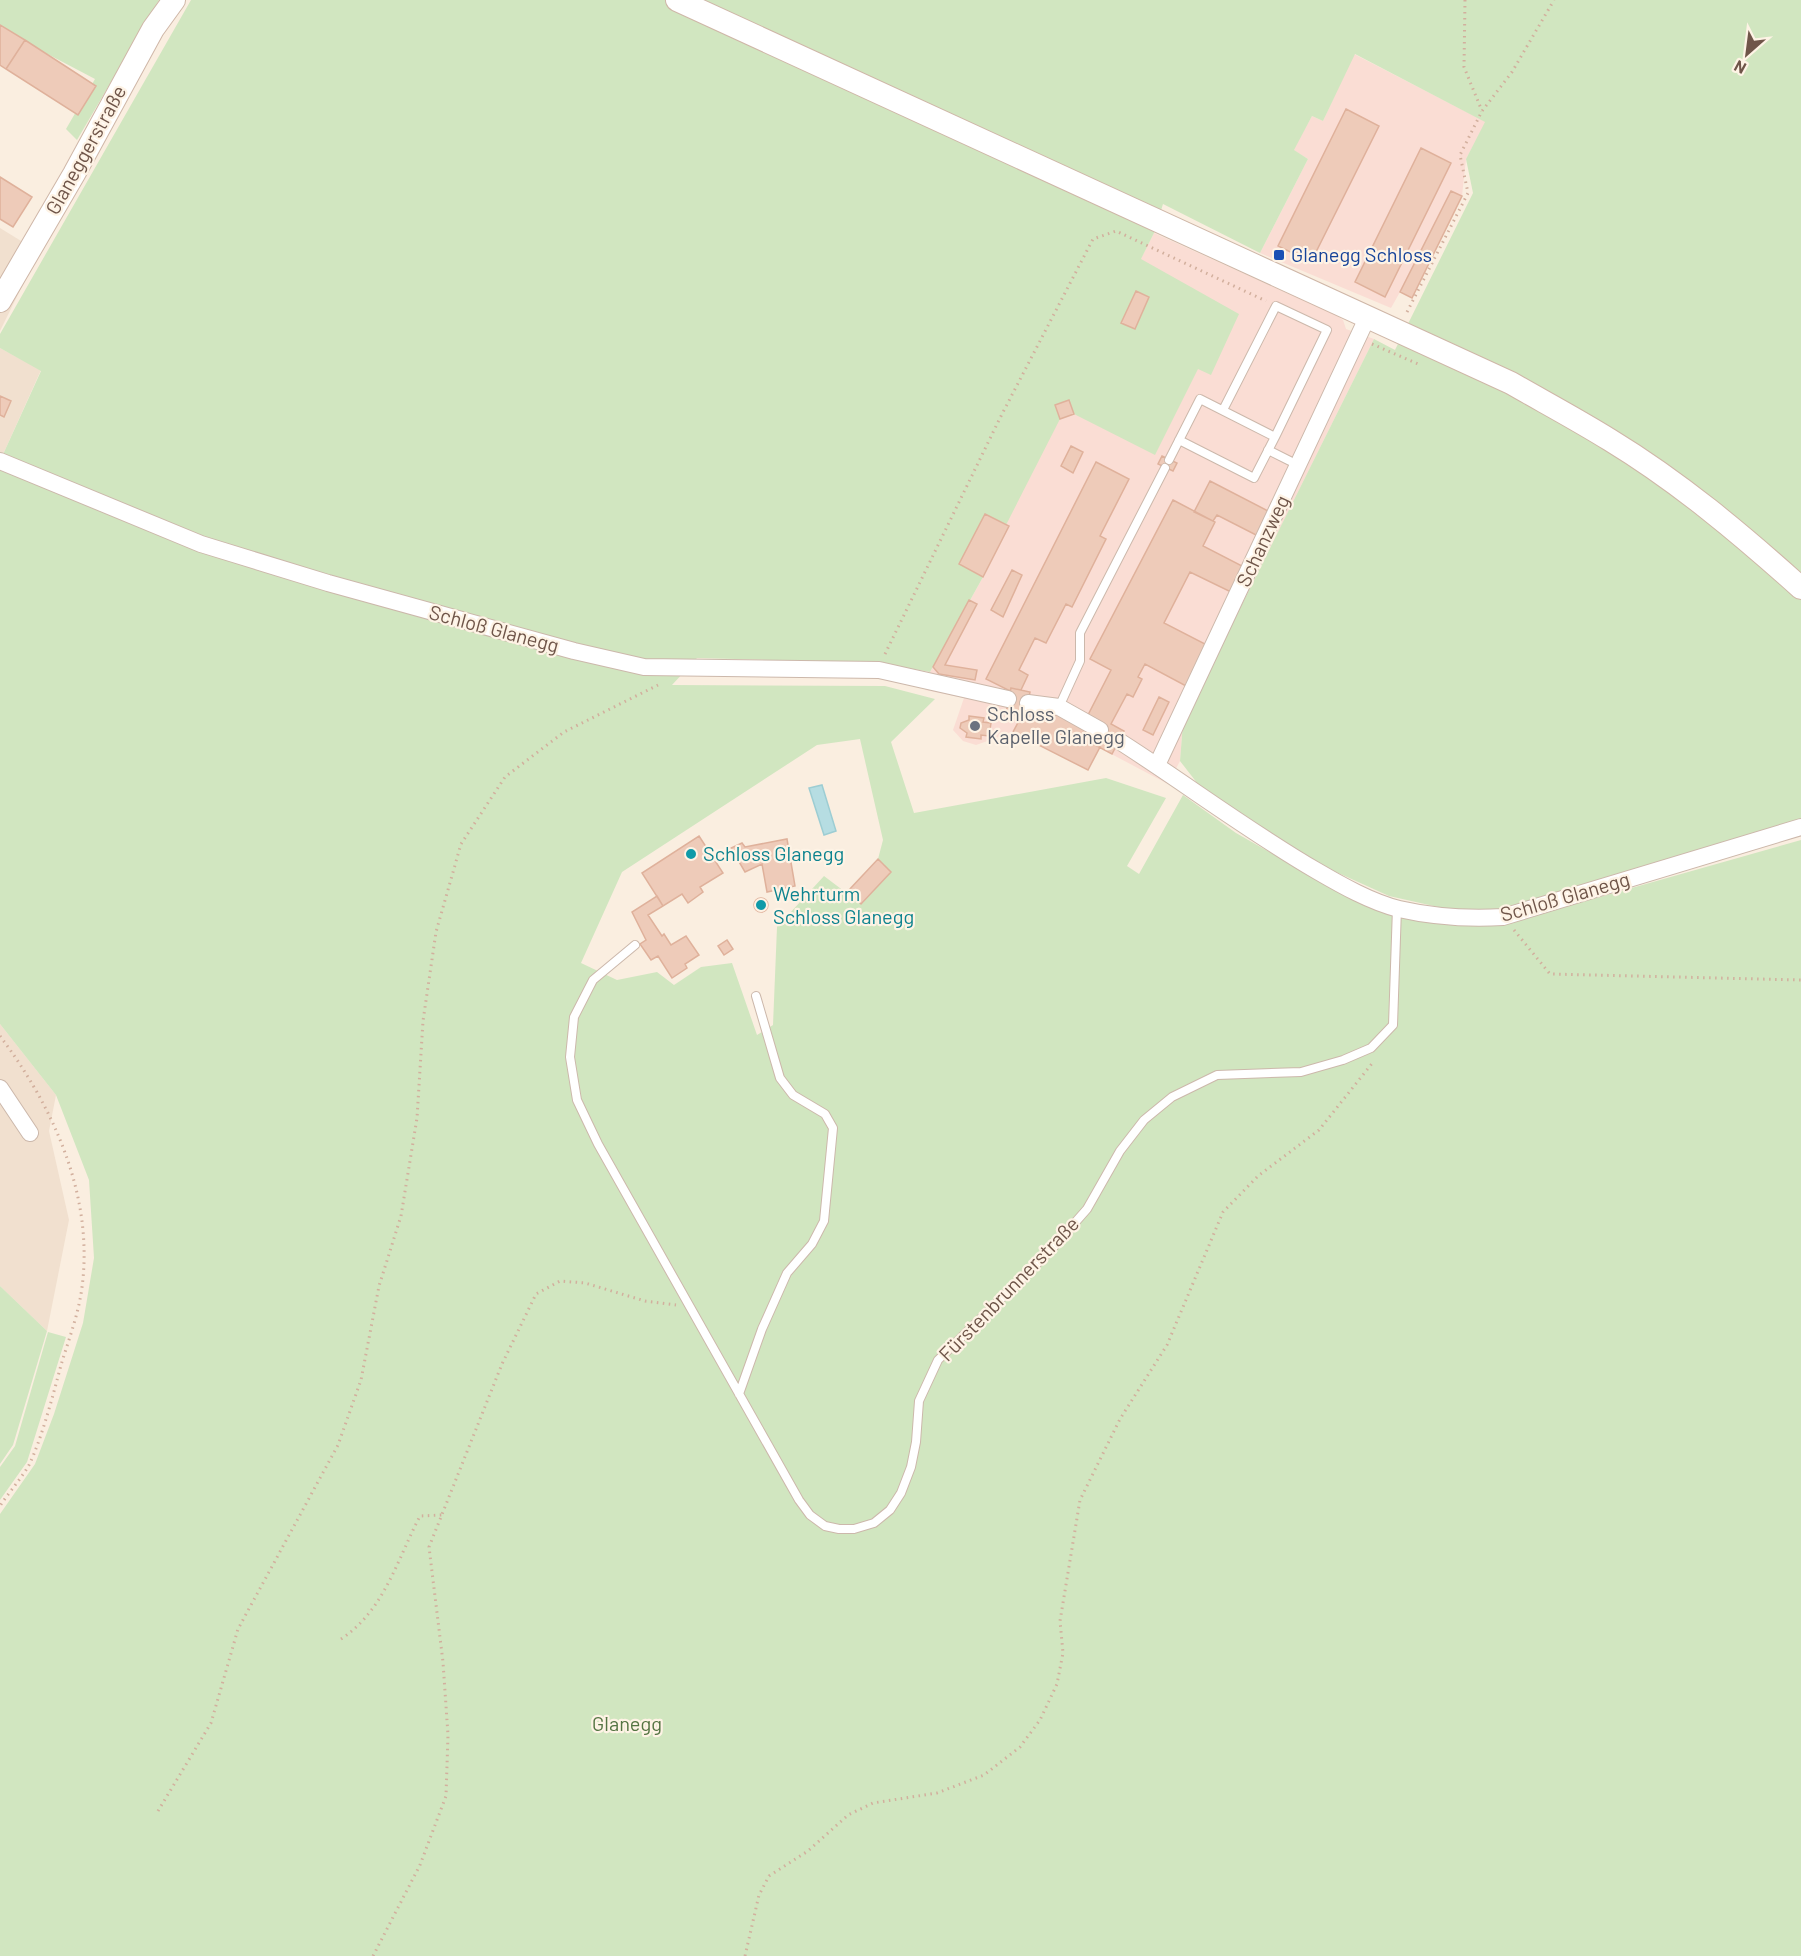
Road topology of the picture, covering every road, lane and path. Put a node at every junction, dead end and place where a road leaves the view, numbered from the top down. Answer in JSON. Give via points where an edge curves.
{"nodes":[{"id":1,"x":174,"y":0,"type":"edge"},
{"id":2,"x":677,"y":0,"type":"edge"},
{"id":3,"x":1465,"y":0,"type":"edge"},
{"id":4,"x":1554,"y":0,"type":"edge"},
{"id":5,"x":1482,"y":111,"type":"junction"},
{"id":6,"x":0,"y":301,"type":"edge"},
{"id":7,"x":1276,"y":306,"type":"junction"},
{"id":8,"x":1368,"y":316,"type":"junction"},
{"id":9,"x":1398,"y":330,"type":"junction"},
{"id":10,"x":1358,"y":338,"type":"junction"},
{"id":11,"x":1421,"y":365,"type":"dead end"},
{"id":12,"x":1223,"y":410,"type":"junction"},
{"id":13,"x":1275,"y":437,"type":"junction"},
{"id":14,"x":1179,"y":440,"type":"junction"},
{"id":15,"x":1269,"y":450,"type":"junction"},
{"id":16,"x":0,"y":461,"type":"edge"},
{"id":17,"x":1290,"y":461,"type":"dead end"},
{"id":18,"x":1801,"y":588,"type":"edge"},
{"id":19,"x":879,"y":670,"type":"junction"},
{"id":20,"x":664,"y":682,"type":"dead end"},
{"id":21,"x":1008,"y":699,"type":"dead end"},
{"id":22,"x":1028,"y":703,"type":"dead end"},
{"id":23,"x":1059,"y":707,"type":"junction"},
{"id":24,"x":1100,"y":730,"type":"dead end"},
{"id":25,"x":1119,"y":741,"type":"dead end"},
{"id":26,"x":1157,"y":765,"type":"junction"},
{"id":27,"x":1801,"y":826,"type":"edge"},
{"id":28,"x":1397,"y":909,"type":"junction"},
{"id":29,"x":1503,"y":917,"type":"junction"},
{"id":30,"x":635,"y":945,"type":"dead end"},
{"id":31,"x":1801,"y":980,"type":"edge"},
{"id":32,"x":756,"y":996,"type":"dead end"},
{"id":33,"x":0,"y":1036,"type":"edge"},
{"id":34,"x":1376,"y":1058,"type":"dead end"},
{"id":35,"x":0,"y":1088,"type":"edge"},
{"id":36,"x":30,"y":1133,"type":"dead end"},
{"id":37,"x":690,"y":1307,"type":"junction"},
{"id":38,"x":739,"y":1395,"type":"junction"},
{"id":39,"x":0,"y":1506,"type":"edge"},
{"id":40,"x":442,"y":1515,"type":"junction"},
{"id":41,"x":341,"y":1639,"type":"dead end"},
{"id":42,"x":158,"y":1811,"type":"dead end"},
{"id":43,"x":373,"y":1956,"type":"edge"},
{"id":44,"x":745,"y":1956,"type":"edge"}],
"edges":[{"from":1,"to":6,"type":"street","name":"Glaneggerstraße","via":[[153,29]]},
{"from":2,"to":8,"type":"street"},
{"from":3,"to":5,"type":"path","via":[[1464,67]]},
{"from":4,"to":5,"type":"path","via":[[1512,72]]},
{"from":5,"to":9,"type":"path","via":[[1460,155],[1468,193]]},
{"from":7,"to":12,"type":"lane"},
{"from":7,"to":13,"type":"lane","via":[[1327,330]]},
{"from":7,"to":19,"type":"path","via":[[1116,231],[1094,239],[1000,418]]},
{"from":8,"to":9,"type":"street"},
{"from":8,"to":10,"type":"street","name":"Schanzweg"},
{"from":9,"to":18,"type":"street","via":[[1511,382],[1611,440],[1682,488]]},
{"from":10,"to":11,"type":"path"},
{"from":10,"to":26,"type":"street","name":"Schanzweg"},
{"from":12,"to":13,"type":"lane"},
{"from":12,"to":14,"type":"lane","via":[[1200,399]]},
{"from":13,"to":15,"type":"lane"},
{"from":14,"to":15,"type":"lane","via":[[1254,478]]},
{"from":14,"to":23,"type":"lane","via":[[1080,633],[1080,661]]},
{"from":15,"to":17,"type":"lane"},
{"from":16,"to":19,"type":"street","name":"Schloß Glanegg","via":[[201,544],[574,651],[644,667]]},
{"from":19,"to":21,"type":"street","name":"Schloß Glanegg"},
{"from":20,"to":42,"type":"path","via":[[564,732],[505,777],[461,844],[436,932],[423,1021],[417,1118],[401,1216],[379,1286],[361,1380],[338,1445],[237,1629],[211,1723]]},
{"from":22,"to":23,"type":"street"},
{"from":23,"to":24,"type":"street"},
{"from":25,"to":26,"type":"street","name":"Schloß Glanegg"},
{"from":26,"to":28,"type":"street","name":"Schloß Glanegg","via":[[1270,844],[1339,883]]},
{"from":27,"to":29,"type":"street","name":"Schloß Glanegg"},
{"from":28,"to":29,"type":"street","name":"Schloß Glanegg","via":[[1468,919]]},
{"from":28,"to":38,"type":"lane","name":"Fürstenbrunnerstraße","via":[[1394,1025],[1371,1048],[1300,1072],[1217,1075],[1172,1097],[1144,1120],[1120,1151],[1087,1209],[1050,1251],[938,1360],[919,1401],[916,1442],[901,1493],[890,1510],[874,1523],[839,1529],[825,1526],[810,1515]]},
{"from":29,"to":31,"type":"path","via":[[1550,974]]},
{"from":30,"to":37,"type":"lane","name":"Fürstenbrunnerstraße","via":[[593,980],[574,1017],[570,1057],[577,1100],[598,1144]]},
{"from":32,"to":38,"type":"lane","via":[[780,1078],[793,1095],[825,1114],[833,1128],[824,1221],[812,1244],[787,1273]]},
{"from":33,"to":39,"type":"path","via":[[21,1064],[56,1129],[75,1181],[83,1235],[81,1294],[57,1378],[29,1464]]},
{"from":34,"to":44,"type":"path","via":[[1319,1130],[1258,1176],[1223,1212],[1167,1345],[1120,1419],[1080,1500],[1060,1622],[1063,1653],[1057,1684],[1040,1720],[1020,1747],[984,1775],[937,1793],[873,1803],[848,1815],[808,1851],[769,1876],[759,1895]]},
{"from":35,"to":36,"type":"street"},
{"from":37,"to":38,"type":"lane","name":"Fürstenbrunnerstraße"},
{"from":37,"to":40,"type":"path","via":[[645,1301],[585,1283],[560,1281],[536,1294],[502,1364]]},
{"from":40,"to":41,"type":"path","via":[[420,1516],[379,1602],[357,1628]]},
{"from":40,"to":43,"type":"path","via":[[429,1547],[447,1735],[446,1796],[420,1865]]}]}
